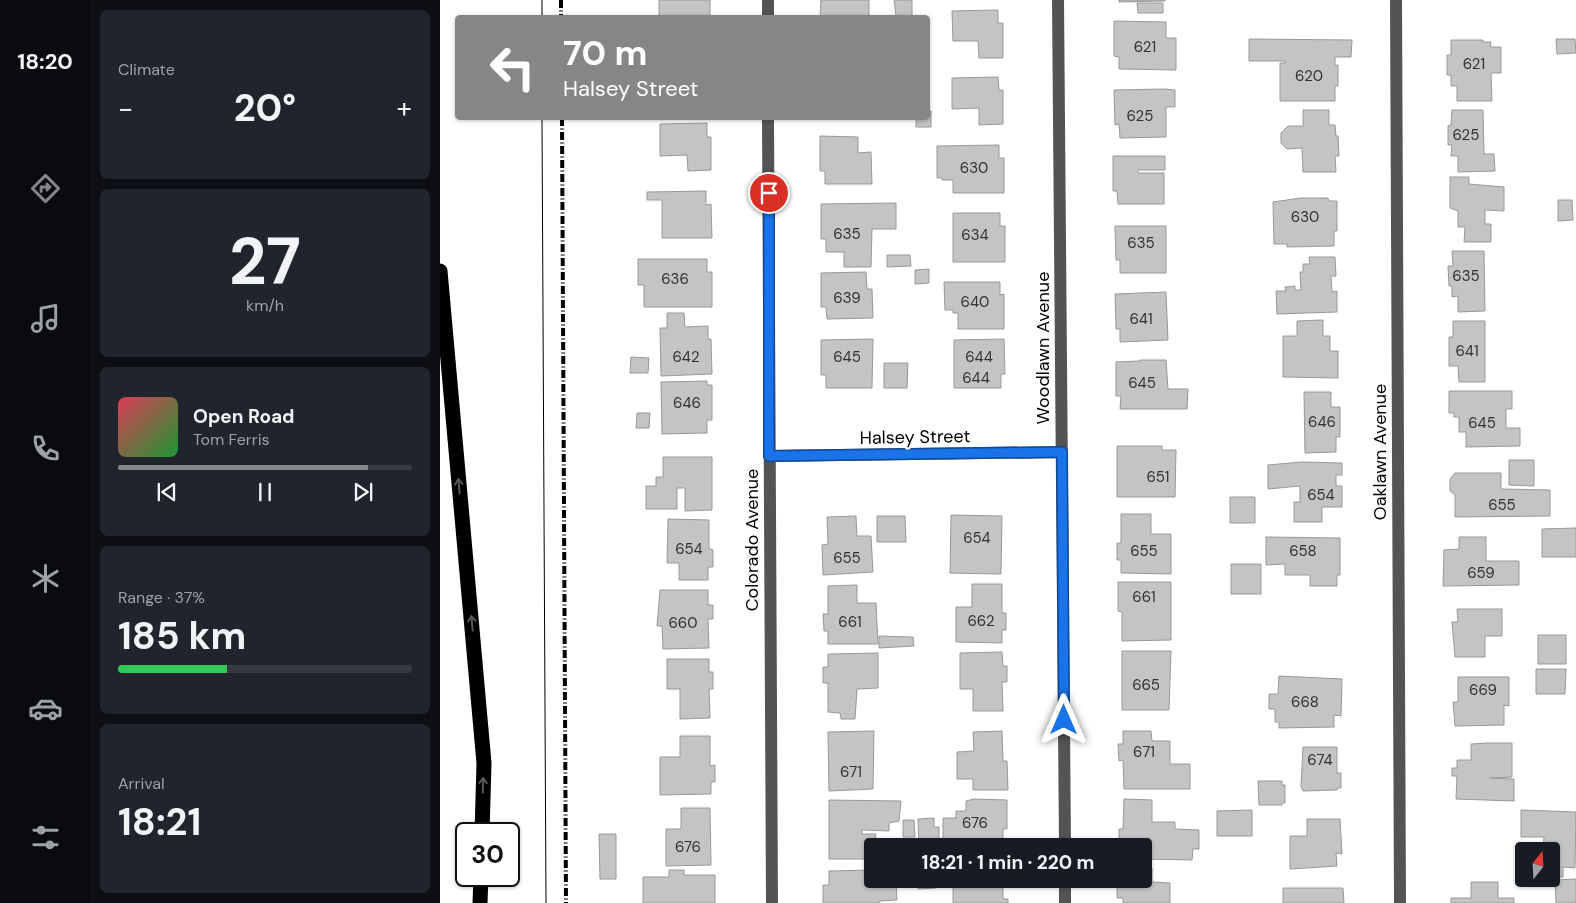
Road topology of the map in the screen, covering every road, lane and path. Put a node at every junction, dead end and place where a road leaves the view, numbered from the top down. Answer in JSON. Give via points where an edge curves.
{"nodes":[{"id":1,"x":768,"y":0,"type":"edge"},
{"id":2,"x":1058,"y":0,"type":"edge"},
{"id":3,"x":1396,"y":0,"type":"edge"},
{"id":4,"x":768,"y":15,"type":"edge"},
{"id":5,"x":768,"y":120,"type":"edge"},
{"id":6,"x":440,"y":271,"type":"edge"},
{"id":7,"x":1062,"y":452,"type":"junction"},
{"id":8,"x":769,"y":456,"type":"junction"},
{"id":9,"x":482,"y":822,"type":"edge"},
{"id":10,"x":1065,"y":838,"type":"edge"},
{"id":11,"x":481,"y":887,"type":"edge"},
{"id":12,"x":1065,"y":888,"type":"edge"},
{"id":13,"x":480,"y":903,"type":"edge"},
{"id":14,"x":772,"y":903,"type":"edge"},
{"id":15,"x":1065,"y":903,"type":"edge"},
{"id":16,"x":1400,"y":903,"type":"edge"}],
"edges":[{"from":1,"to":4,"type":"street"},
{"from":2,"to":7,"type":"street","name":"Woodlawn Avenue"},
{"from":3,"to":16,"type":"street","name":"Oaklawn Avenue"},
{"from":5,"to":8,"type":"street","name":"Colorado Avenue"},
{"from":9,"to":6,"type":"highway","one_way":true,"via":[[484,763]]},
{"from":7,"to":8,"type":"street","name":"Halsey Street"},
{"from":7,"to":10,"type":"street","name":"Woodlawn Avenue"},
{"from":8,"to":14,"type":"street","name":"Colorado Avenue"},
{"from":11,"to":13,"type":"highway"},
{"from":12,"to":15,"type":"street"}]}
